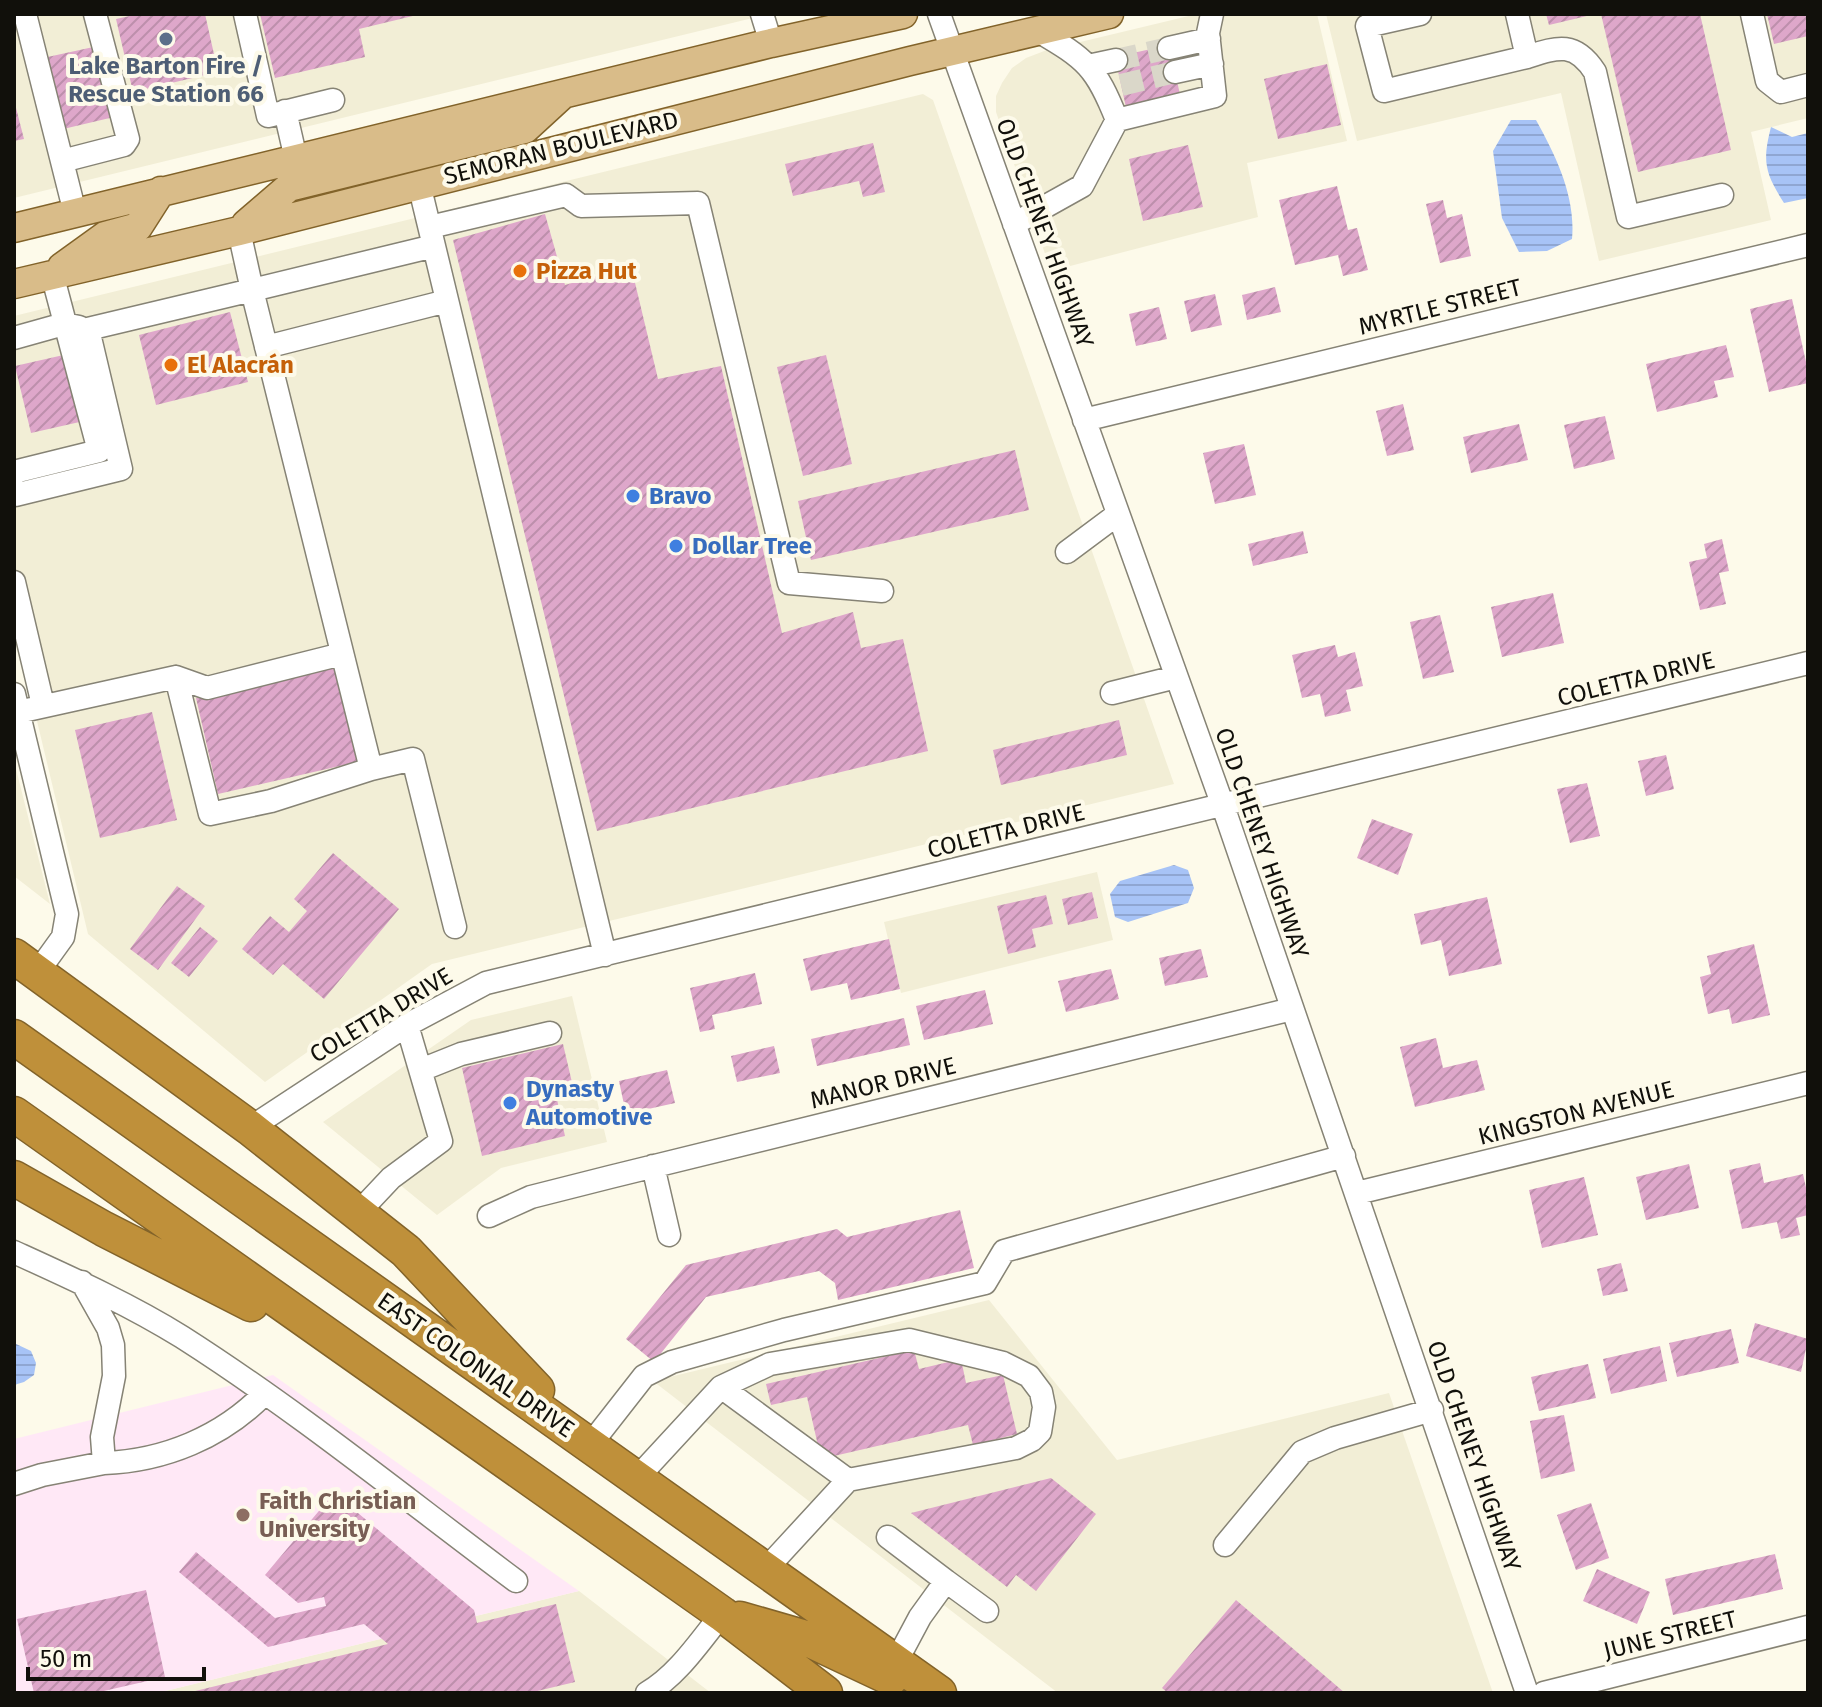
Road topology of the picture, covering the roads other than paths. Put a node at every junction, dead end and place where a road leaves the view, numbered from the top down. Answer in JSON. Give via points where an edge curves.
{"nodes":[{"id":1,"x":25,"y":14,"type":"edge"},
{"id":2,"x":95,"y":14,"type":"edge"},
{"id":3,"x":245,"y":14,"type":"edge"},
{"id":4,"x":762,"y":14,"type":"edge"},
{"id":5,"x":903,"y":14,"type":"edge"},
{"id":6,"x":939,"y":14,"type":"edge"},
{"id":7,"x":1109,"y":14,"type":"edge"},
{"id":8,"x":1212,"y":14,"type":"edge"},
{"id":9,"x":1420,"y":14,"type":"edge"},
{"id":10,"x":1517,"y":14,"type":"edge"},
{"id":11,"x":1752,"y":14,"type":"edge"},
{"id":12,"x":1038,"y":31,"type":"junction"},
{"id":13,"x":1209,"y":39,"type":"junction"},
{"id":14,"x":771,"y":43,"type":"junction"},
{"id":15,"x":1169,"y":48,"type":"tunnel mouth"},
{"id":16,"x":953,"y":51,"type":"junction"},
{"id":17,"x":1527,"y":57,"type":"junction"},
{"id":18,"x":1116,"y":60,"type":"tunnel mouth"},
{"id":19,"x":1212,"y":64,"type":"junction"},
{"id":20,"x":1088,"y":66,"type":"junction"},
{"id":21,"x":1175,"y":72,"type":"tunnel mouth"},
{"id":22,"x":1808,"y":85,"type":"edge"},
{"id":23,"x":562,"y":94,"type":"junction"},
{"id":24,"x":333,"y":100,"type":"dead end"},
{"id":25,"x":285,"y":111,"type":"junction"},
{"id":26,"x":1117,"y":120,"type":"junction"},
{"id":27,"x":296,"y":159,"type":"junction"},
{"id":28,"x":62,"y":161,"type":"junction"},
{"id":29,"x":419,"y":184,"type":"junction"},
{"id":30,"x":161,"y":191,"type":"junction"},
{"id":31,"x":1722,"y":195,"type":"dead end"},
{"id":32,"x":75,"y":213,"type":"junction"},
{"id":33,"x":1014,"y":224,"type":"junction"},
{"id":34,"x":14,"y":228,"type":"edge"},
{"id":35,"x":239,"y":231,"type":"junction"},
{"id":36,"x":432,"y":237,"type":"junction"},
{"id":37,"x":1808,"y":245,"type":"edge"},
{"id":38,"x":52,"y":274,"type":"junction"},
{"id":39,"x":14,"y":284,"type":"edge"},
{"id":40,"x":252,"y":290,"type":"junction"},
{"id":41,"x":447,"y":301,"type":"junction"},
{"id":42,"x":64,"y":324,"type":"junction"},
{"id":43,"x":88,"y":329,"type":"junction"},
{"id":44,"x":14,"y":338,"type":"edge"},
{"id":45,"x":266,"y":347,"type":"junction"},
{"id":46,"x":1084,"y":420,"type":"junction"},
{"id":47,"x":14,"y":472,"type":"edge"},
{"id":48,"x":14,"y":493,"type":"edge"},
{"id":49,"x":1118,"y":514,"type":"junction"},
{"id":50,"x":1067,"y":552,"type":"dead end"},
{"id":51,"x":14,"y":582,"type":"edge"},
{"id":52,"x":882,"y":591,"type":"dead end"},
{"id":53,"x":342,"y":654,"type":"junction"},
{"id":54,"x":1808,"y":663,"type":"edge"},
{"id":55,"x":176,"y":677,"type":"junction"},
{"id":56,"x":1176,"y":677,"type":"junction"},
{"id":57,"x":1112,"y":693,"type":"dead end"},
{"id":58,"x":16,"y":703,"type":"edge"},
{"id":59,"x":43,"y":705,"type":"junction"},
{"id":60,"x":371,"y":769,"type":"junction"},
{"id":61,"x":1223,"y":806,"type":"junction"},
{"id":62,"x":455,"y":927,"type":"dead end"},
{"id":63,"x":605,"y":955,"type":"junction"},
{"id":64,"x":26,"y":964,"type":"edge"},
{"id":65,"x":1292,"y":1009,"type":"junction"},
{"id":66,"x":407,"y":1025,"type":"junction"},
{"id":67,"x":550,"y":1033,"type":"dead end"},
{"id":68,"x":14,"y":1037,"type":"edge"},
{"id":69,"x":421,"y":1070,"type":"junction"},
{"id":70,"x":1808,"y":1083,"type":"edge"},
{"id":71,"x":14,"y":1114,"type":"edge"},
{"id":72,"x":250,"y":1128,"type":"junction"},
{"id":73,"x":1344,"y":1156,"type":"junction"},
{"id":74,"x":653,"y":1166,"type":"junction"},
{"id":75,"x":14,"y":1178,"type":"edge"},
{"id":76,"x":1357,"y":1193,"type":"junction"},
{"id":77,"x":358,"y":1213,"type":"junction"},
{"id":78,"x":489,"y":1216,"type":"dead end"},
{"id":79,"x":669,"y":1235,"type":"dead end"},
{"id":80,"x":14,"y":1252,"type":"edge"},
{"id":81,"x":82,"y":1282,"type":"junction"},
{"id":82,"x":354,"y":1357,"type":"junction"},
{"id":83,"x":721,"y":1387,"type":"junction"},
{"id":84,"x":264,"y":1394,"type":"junction"},
{"id":85,"x":1432,"y":1410,"type":"junction"},
{"id":86,"x":590,"y":1445,"type":"junction"},
{"id":87,"x":104,"y":1463,"type":"junction"},
{"id":88,"x":637,"y":1478,"type":"junction"},
{"id":89,"x":848,"y":1480,"type":"junction"},
{"id":90,"x":14,"y":1484,"type":"edge"},
{"id":91,"x":888,"y":1537,"type":"dead end"},
{"id":92,"x":1225,"y":1545,"type":"dead end"},
{"id":93,"x":766,"y":1569,"type":"junction"},
{"id":94,"x":516,"y":1581,"type":"dead end"},
{"id":95,"x":946,"y":1581,"type":"junction"},
{"id":96,"x":987,"y":1611,"type":"dead end"},
{"id":97,"x":722,"y":1614,"type":"junction"},
{"id":98,"x":1808,"y":1627,"type":"edge"},
{"id":99,"x":896,"y":1662,"type":"junction"},
{"id":100,"x":647,"y":1693,"type":"edge"},
{"id":101,"x":825,"y":1693,"type":"edge"},
{"id":102,"x":924,"y":1693,"type":"edge"},
{"id":103,"x":939,"y":1693,"type":"edge"},
{"id":104,"x":1527,"y":1693,"type":"edge"},
{"id":105,"x":1544,"y":1693,"type":"edge"}],
"edges":[{"from":1,"to":28,"type":"street"},
{"from":2,"to":28,"type":"street","via":[[128,139],[124,145]]},
{"from":3,"to":25,"type":"street","via":[[268,116]]},
{"from":4,"to":14,"type":"street"},
{"from":5,"to":14,"type":"main road"},
{"from":6,"to":16,"type":"street","name":"OLD CHENEY HIGHWAY"},
{"from":7,"to":12,"type":"main road","name":"SEMORAN BOULEVARD"},
{"from":8,"to":13,"type":"street"},
{"from":9,"to":17,"type":"street","via":[[1367,26],[1384,91]]},
{"from":10,"to":17,"type":"street"},
{"from":11,"to":22,"type":"street","via":[[1767,81],[1781,92]]},
{"from":12,"to":16,"type":"main road","name":"SEMORAN BOULEVARD"},
{"from":12,"to":20,"type":"street"},
{"from":13,"to":15,"type":"street"},
{"from":13,"to":19,"type":"street"},
{"from":14,"to":23,"type":"main road"},
{"from":16,"to":29,"type":"main road","name":"SEMORAN BOULEVARD"},
{"from":16,"to":33,"type":"street","name":"OLD CHENEY HIGHWAY"},
{"from":17,"to":31,"type":"street","via":[[1555,48],[1575,50],[1595,72],[1628,217]]},
{"from":18,"to":20,"type":"street"},
{"from":19,"to":21,"type":"street"},
{"from":19,"to":26,"type":"street","via":[[1215,96]]},
{"from":20,"to":26,"type":"street","via":[[1113,86]]},
{"from":23,"to":27,"type":"main road"},
{"from":23,"to":35,"type":"main road","via":[[525,129],[289,187]]},
{"from":24,"to":25,"type":"street"},
{"from":25,"to":27,"type":"street"},
{"from":26,"to":33,"type":"street","via":[[1082,186]]},
{"from":27,"to":30,"type":"main road"},
{"from":28,"to":32,"type":"street"},
{"from":29,"to":35,"type":"main road","name":"SEMORAN BOULEVARD"},
{"from":29,"to":36,"type":"street"},
{"from":30,"to":32,"type":"main road"},
{"from":30,"to":38,"type":"main road","via":[[138,227],[105,236]]},
{"from":32,"to":34,"type":"main road"},
{"from":33,"to":46,"type":"street","name":"OLD CHENEY HIGHWAY"},
{"from":35,"to":38,"type":"main road","name":"SEMORAN BOULEVARD"},
{"from":35,"to":40,"type":"street"},
{"from":36,"to":40,"type":"street"},
{"from":36,"to":41,"type":"street"},
{"from":36,"to":52,"type":"street","via":[[566,195],[581,206],[698,203],[789,583]]},
{"from":37,"to":46,"type":"street","name":"MYRTLE STREET"},
{"from":38,"to":39,"type":"main road","name":"SEMORAN BOULEVARD"},
{"from":38,"to":42,"type":"street"},
{"from":40,"to":43,"type":"street"},
{"from":40,"to":45,"type":"street"},
{"from":41,"to":45,"type":"street"},
{"from":41,"to":63,"type":"street"},
{"from":42,"to":43,"type":"street"},
{"from":42,"to":44,"type":"street"},
{"from":42,"to":47,"type":"street","via":[[99,451]]},
{"from":43,"to":48,"type":"street","via":[[121,469]]},
{"from":45,"to":53,"type":"street"},
{"from":46,"to":49,"type":"street","name":"OLD CHENEY HIGHWAY"},
{"from":49,"to":50,"type":"street"},
{"from":49,"to":56,"type":"street","name":"OLD CHENEY HIGHWAY"},
{"from":51,"to":59,"type":"street"},
{"from":53,"to":55,"type":"street","via":[[207,688]]},
{"from":53,"to":60,"type":"street"},
{"from":54,"to":61,"type":"street","name":"COLETTA DRIVE"},
{"from":55,"to":59,"type":"street"},
{"from":55,"to":60,"type":"street","via":[[210,814]]},
{"from":56,"to":57,"type":"street"},
{"from":56,"to":61,"type":"street","name":"OLD CHENEY HIGHWAY"},
{"from":58,"to":59,"type":"street"},
{"from":58,"to":64,"type":"street","via":[[67,914],[63,937]]},
{"from":60,"to":62,"type":"street","via":[[413,759]]},
{"from":61,"to":63,"type":"street","name":"COLETTA DRIVE"},
{"from":61,"to":65,"type":"street","name":"OLD CHENEY HIGHWAY"},
{"from":63,"to":66,"type":"street","name":"COLETTA DRIVE","via":[[486,983]]},
{"from":64,"to":72,"type":"highway"},
{"from":65,"to":73,"type":"street","name":"OLD CHENEY HIGHWAY"},
{"from":65,"to":74,"type":"street","name":"MANOR DRIVE"},
{"from":66,"to":69,"type":"street"},
{"from":66,"to":72,"type":"street","name":"COLETTA DRIVE"},
{"from":67,"to":69,"type":"street","via":[[461,1054]]},
{"from":68,"to":86,"type":"highway","name":"EAST COLONIAL DRIVE"},
{"from":69,"to":77,"type":"street","via":[[441,1141],[391,1178]]},
{"from":70,"to":76,"type":"street","name":"KINGSTON AVENUE"},
{"from":71,"to":82,"type":"highway"},
{"from":72,"to":77,"type":"highway"},
{"from":73,"to":76,"type":"street","name":"OLD CHENEY HIGHWAY"},
{"from":73,"to":86,"type":"street","via":[[1004,1251],[985,1283],[672,1362],[644,1376]]},
{"from":74,"to":78,"type":"street","name":"MANOR DRIVE","via":[[531,1197]]},
{"from":74,"to":79,"type":"street"},
{"from":75,"to":82,"type":"highway"},
{"from":76,"to":85,"type":"street","name":"OLD CHENEY HIGHWAY"},
{"from":77,"to":86,"type":"highway","via":[[406,1251]]},
{"from":80,"to":81,"type":"street"},
{"from":81,"to":84,"type":"street","via":[[181,1337]]},
{"from":81,"to":87,"type":"street","via":[[113,1345]]},
{"from":82,"to":97,"type":"highway"},
{"from":83,"to":88,"type":"street"},
{"from":83,"to":89,"type":"street"},
{"from":83,"to":89,"type":"street","via":[[770,1364],[909,1340],[1003,1363],[1029,1376],[1041,1392],[1040,1432],[1016,1448]]},
{"from":84,"to":87,"type":"street","via":[[234,1421],[183,1447],[139,1460]]},
{"from":84,"to":94,"type":"street"},
{"from":85,"to":92,"type":"street","via":[[1302,1452]]},
{"from":85,"to":104,"type":"street","name":"OLD CHENEY HIGHWAY"},
{"from":86,"to":88,"type":"highway","name":"EAST COLONIAL DRIVE"},
{"from":87,"to":90,"type":"street"},
{"from":88,"to":93,"type":"highway","name":"EAST COLONIAL DRIVE"},
{"from":89,"to":93,"type":"street"},
{"from":91,"to":95,"type":"street"},
{"from":93,"to":99,"type":"highway","name":"EAST COLONIAL DRIVE"},
{"from":95,"to":96,"type":"street"},
{"from":95,"to":99,"type":"street"},
{"from":97,"to":100,"type":"street","via":[[667,1678]]},
{"from":97,"to":101,"type":"highway"},
{"from":97,"to":102,"type":"highway","via":[[806,1638]]},
{"from":98,"to":105,"type":"street","name":"JUNE STREET"},
{"from":99,"to":103,"type":"highway","name":"EAST COLONIAL DRIVE"}]}
